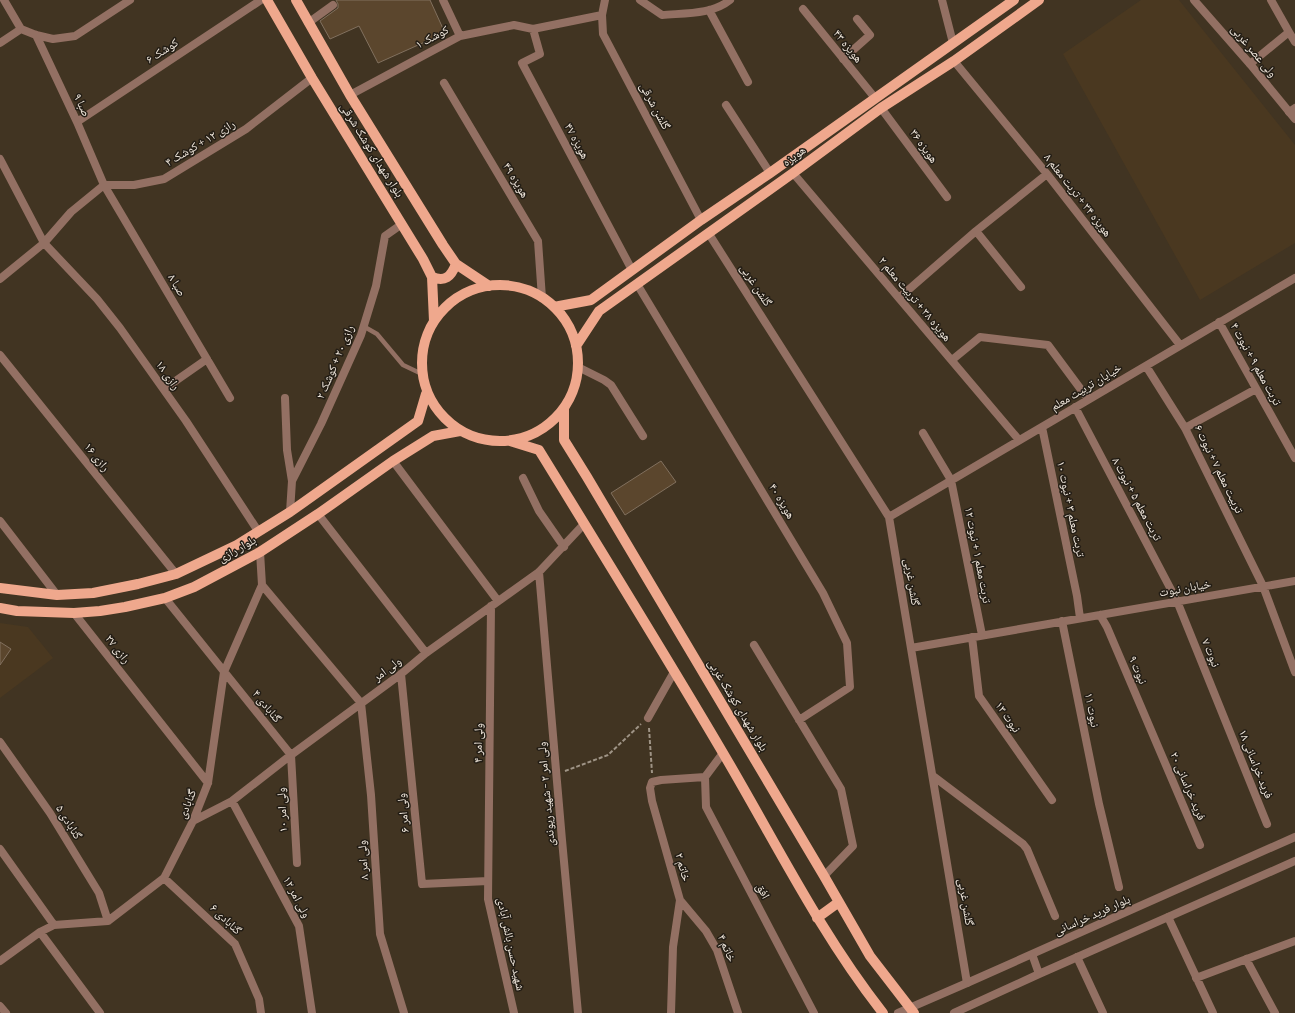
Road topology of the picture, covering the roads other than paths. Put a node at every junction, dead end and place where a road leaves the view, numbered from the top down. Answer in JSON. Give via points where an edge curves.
{"nodes":[{"id":1,"x":16,"y":0,"type":"edge"},
{"id":2,"x":130,"y":0,"type":"edge"},
{"id":3,"x":261,"y":0,"type":"edge"},
{"id":4,"x":267,"y":0,"type":"edge"},
{"id":5,"x":296,"y":0,"type":"edge"},
{"id":6,"x":442,"y":0,"type":"edge"},
{"id":7,"x":605,"y":0,"type":"edge"},
{"id":8,"x":640,"y":0,"type":"edge"},
{"id":9,"x":730,"y":0,"type":"edge"},
{"id":10,"x":942,"y":0,"type":"edge"},
{"id":11,"x":1014,"y":0,"type":"edge"},
{"id":12,"x":1039,"y":0,"type":"edge"},
{"id":13,"x":1194,"y":0,"type":"edge"},
{"id":14,"x":1271,"y":0,"type":"edge"},
{"id":15,"x":6,"y":3,"type":"edge"},
{"id":16,"x":334,"y":5,"type":"dead end"},
{"id":17,"x":803,"y":9,"type":"dead end"},
{"id":18,"x":709,"y":10,"type":"junction"},
{"id":19,"x":602,"y":15,"type":"junction"},
{"id":20,"x":857,"y":19,"type":"dead end"},
{"id":21,"x":308,"y":22,"type":"junction"},
{"id":22,"x":21,"y":29,"type":"junction"},
{"id":23,"x":533,"y":29,"type":"junction"},
{"id":24,"x":1289,"y":32,"type":"junction"},
{"id":25,"x":36,"y":35,"type":"junction"},
{"id":26,"x":460,"y":36,"type":"junction"},
{"id":27,"x":1295,"y":42,"type":"edge"},
{"id":28,"x":0,"y":43,"type":"edge"},
{"id":29,"x":953,"y":43,"type":"junction"},
{"id":30,"x":843,"y":59,"type":"junction"},
{"id":31,"x":954,"y":61,"type":"junction"},
{"id":32,"x":1250,"y":64,"type":"junction"},
{"id":33,"x":312,"y":78,"type":"junction"},
{"id":34,"x":748,"y":82,"type":"dead end"},
{"id":35,"x":444,"y":83,"type":"dead end"},
{"id":36,"x":350,"y":95,"type":"junction"},
{"id":37,"x":875,"y":98,"type":"junction"},
{"id":38,"x":726,"y":105,"type":"dead end"},
{"id":39,"x":882,"y":108,"type":"junction"},
{"id":40,"x":1292,"y":110,"type":"edge"},
{"id":41,"x":1295,"y":119,"type":"edge"},
{"id":42,"x":77,"y":122,"type":"junction"},
{"id":43,"x":0,"y":159,"type":"edge"},
{"id":44,"x":770,"y":173,"type":"junction"},
{"id":45,"x":793,"y":173,"type":"junction"},
{"id":46,"x":1047,"y":174,"type":"junction"},
{"id":47,"x":104,"y":185,"type":"junction"},
{"id":48,"x":946,"y":197,"type":"dead end"},
{"id":49,"x":701,"y":220,"type":"junction"},
{"id":50,"x":402,"y":224,"type":"junction"},
{"id":51,"x":976,"y":231,"type":"junction"},
{"id":52,"x":709,"y":234,"type":"junction"},
{"id":53,"x":44,"y":243,"type":"junction"},
{"id":54,"x":456,"y":264,"type":"junction"},
{"id":55,"x":632,"y":270,"type":"junction"},
{"id":56,"x":432,"y":277,"type":"junction"},
{"id":57,"x":1295,"y":278,"type":"edge"},
{"id":58,"x":0,"y":279,"type":"edge"},
{"id":59,"x":637,"y":284,"type":"junction"},
{"id":60,"x":489,"y":286,"type":"junction"},
{"id":61,"x":1021,"y":287,"type":"dead end"},
{"id":62,"x":542,"y":298,"type":"junction"},
{"id":63,"x":899,"y":298,"type":"junction"},
{"id":64,"x":554,"y":307,"type":"junction"},
{"id":65,"x":434,"y":321,"type":"junction"},
{"id":66,"x":1219,"y":322,"type":"junction"},
{"id":67,"x":363,"y":326,"type":"junction"},
{"id":68,"x":1180,"y":345,"type":"junction"},
{"id":69,"x":576,"y":346,"type":"junction"},
{"id":70,"x":0,"y":355,"type":"edge"},
{"id":71,"x":207,"y":359,"type":"junction"},
{"id":72,"x":952,"y":360,"type":"junction"},
{"id":73,"x":1146,"y":366,"type":"junction"},
{"id":74,"x":578,"y":367,"type":"junction"},
{"id":75,"x":422,"y":374,"type":"junction"},
{"id":76,"x":164,"y":389,"type":"junction"},
{"id":77,"x":1256,"y":389,"type":"junction"},
{"id":78,"x":426,"y":394,"type":"junction"},
{"id":79,"x":230,"y":398,"type":"dead end"},
{"id":80,"x":285,"y":398,"type":"dead end"},
{"id":81,"x":1088,"y":399,"type":"junction"},
{"id":82,"x":1075,"y":407,"type":"junction"},
{"id":83,"x":564,"y":408,"type":"junction"},
{"id":84,"x":1042,"y":426,"type":"junction"},
{"id":85,"x":1185,"y":428,"type":"junction"},
{"id":86,"x":460,"y":430,"type":"junction"},
{"id":87,"x":923,"y":432,"type":"dead end"},
{"id":88,"x":643,"y":436,"type":"dead end"},
{"id":89,"x":1019,"y":440,"type":"junction"},
{"id":90,"x":510,"y":441,"type":"junction"},
{"id":91,"x":1295,"y":458,"type":"edge"},
{"id":92,"x":393,"y":461,"type":"junction"},
{"id":93,"x":523,"y":478,"type":"dead end"},
{"id":94,"x":951,"y":480,"type":"junction"},
{"id":95,"x":292,"y":481,"type":"junction"},
{"id":96,"x":290,"y":512,"type":"junction"},
{"id":97,"x":318,"y":514,"type":"junction"},
{"id":98,"x":889,"y":516,"type":"junction"},
{"id":99,"x":0,"y":521,"type":"edge"},
{"id":100,"x":584,"y":524,"type":"junction"},
{"id":101,"x":258,"y":531,"type":"junction"},
{"id":102,"x":564,"y":546,"type":"junction"},
{"id":103,"x":260,"y":552,"type":"junction"},
{"id":104,"x":539,"y":572,"type":"junction"},
{"id":105,"x":176,"y":574,"type":"junction"},
{"id":106,"x":1295,"y":581,"type":"edge"},
{"id":107,"x":262,"y":586,"type":"junction"},
{"id":108,"x":1263,"y":586,"type":"junction"},
{"id":109,"x":0,"y":588,"type":"edge"},
{"id":110,"x":57,"y":595,"type":"junction"},
{"id":111,"x":165,"y":598,"type":"junction"},
{"id":112,"x":498,"y":601,"type":"junction"},
{"id":113,"x":1177,"y":601,"type":"junction"},
{"id":114,"x":491,"y":606,"type":"junction"},
{"id":115,"x":0,"y":608,"type":"edge"},
{"id":116,"x":74,"y":613,"type":"junction"},
{"id":117,"x":1100,"y":615,"type":"junction"},
{"id":118,"x":1080,"y":618,"type":"junction"},
{"id":119,"x":1062,"y":621,"type":"junction"},
{"id":120,"x":982,"y":635,"type":"junction"},
{"id":121,"x":972,"y":637,"type":"junction"},
{"id":122,"x":754,"y":646,"type":"dead end"},
{"id":123,"x":911,"y":648,"type":"junction"},
{"id":124,"x":426,"y":653,"type":"junction"},
{"id":125,"x":224,"y":672,"type":"junction"},
{"id":126,"x":674,"y":672,"type":"junction"},
{"id":127,"x":1295,"y":672,"type":"edge"},
{"id":128,"x":401,"y":674,"type":"junction"},
{"id":129,"x":361,"y":703,"type":"junction"},
{"id":130,"x":1223,"y":714,"type":"joint"},
{"id":131,"x":648,"y":718,"type":"road end"},
{"id":132,"x":799,"y":720,"type":"junction"},
{"id":133,"x":1154,"y":736,"type":"joint"},
{"id":134,"x":0,"y":742,"type":"edge"},
{"id":135,"x":723,"y":753,"type":"junction"},
{"id":136,"x":291,"y":755,"type":"junction"},
{"id":137,"x":933,"y":776,"type":"junction"},
{"id":138,"x":705,"y":777,"type":"junction"},
{"id":139,"x":208,"y":783,"type":"junction"},
{"id":140,"x":1052,"y":800,"type":"dead end"},
{"id":141,"x":232,"y":801,"type":"junction"},
{"id":142,"x":193,"y":821,"type":"junction"},
{"id":143,"x":1267,"y":824,"type":"dead end"},
{"id":144,"x":1295,"y":837,"type":"edge"},
{"id":145,"x":1200,"y":845,"type":"dead end"},
{"id":146,"x":0,"y":849,"type":"edge"},
{"id":147,"x":297,"y":864,"type":"dead end"},
{"id":148,"x":1294,"y":864,"type":"edge"},
{"id":149,"x":824,"y":876,"type":"junction"},
{"id":150,"x":164,"y":878,"type":"junction"},
{"id":151,"x":488,"y":880,"type":"junction"},
{"id":152,"x":1119,"y":886,"type":"dead end"},
{"id":153,"x":680,"y":900,"type":"junction"},
{"id":154,"x":839,"y":902,"type":"junction"},
{"id":155,"x":1055,"y":916,"type":"dead end"},
{"id":156,"x":1168,"y":917,"type":"junction"},
{"id":157,"x":818,"y":918,"type":"junction"},
{"id":158,"x":108,"y":921,"type":"junction"},
{"id":159,"x":54,"y":925,"type":"junction"},
{"id":160,"x":40,"y":932,"type":"junction"},
{"id":161,"x":1295,"y":941,"type":"edge"},
{"id":162,"x":1032,"y":954,"type":"junction"},
{"id":163,"x":1077,"y":957,"type":"junction"},
{"id":164,"x":1246,"y":959,"type":"junction"},
{"id":165,"x":0,"y":961,"type":"edge"},
{"id":166,"x":1039,"y":974,"type":"junction"},
{"id":167,"x":1196,"y":978,"type":"junction"},
{"id":168,"x":967,"y":983,"type":"junction"},
{"id":169,"x":0,"y":1006,"type":"edge"},
{"id":170,"x":912,"y":1010,"type":"edge"},
{"id":171,"x":6,"y":1013,"type":"edge"},
{"id":172,"x":100,"y":1013,"type":"edge"},
{"id":173,"x":261,"y":1013,"type":"edge"},
{"id":174,"x":312,"y":1013,"type":"edge"},
{"id":175,"x":404,"y":1013,"type":"edge"},
{"id":176,"x":514,"y":1013,"type":"edge"},
{"id":177,"x":578,"y":1013,"type":"edge"},
{"id":178,"x":671,"y":1013,"type":"edge"},
{"id":179,"x":738,"y":1013,"type":"edge"},
{"id":180,"x":814,"y":1013,"type":"edge"},
{"id":181,"x":883,"y":1013,"type":"edge"},
{"id":182,"x":898,"y":1013,"type":"edge"},
{"id":183,"x":954,"y":1013,"type":"edge"},
{"id":184,"x":1103,"y":1013,"type":"edge"},
{"id":185,"x":1213,"y":1013,"type":"edge"},
{"id":186,"x":1275,"y":1013,"type":"edge"}],
"edges":[{"from":1,"to":15,"type":"street"},
{"from":2,"to":25,"type":"street","via":[[75,36],[53,39]]},
{"from":3,"to":42,"type":"street","name":"کوشک ۶"},
{"from":4,"to":33,"type":"main road","name":"بلوار شهدای کوشک شرقی"},
{"from":5,"to":21,"type":"main road","name":"بلوار شهدای کوشک شرقی"},
{"from":6,"to":26,"type":"street"},
{"from":7,"to":19,"type":"street","name":"گلشن شرقی"},
{"from":8,"to":18,"type":"street","via":[[662,15]]},
{"from":9,"to":18,"type":"street"},
{"from":10,"to":29,"type":"street"},
{"from":11,"to":29,"type":"main road","name":"هویزه"},
{"from":12,"to":31,"type":"main road","name":"هویزه"},
{"from":13,"to":32,"type":"street","name":"ولی عصر غربی"},
{"from":14,"to":24,"type":"street"},
{"from":15,"to":22,"type":"street"},
{"from":16,"to":21,"type":"street"},
{"from":17,"to":30,"type":"street","name":"هویزه ۴۳"},
{"from":18,"to":34,"type":"street"},
{"from":19,"to":23,"type":"street"},
{"from":19,"to":49,"type":"street","name":"گلشن شرقی","via":[[603,34]]},
{"from":20,"to":30,"type":"street","via":[[870,35]]},
{"from":21,"to":36,"type":"main road","name":"بلوار شهدای کوشک شرقی"},
{"from":22,"to":25,"type":"street"},
{"from":22,"to":28,"type":"street"},
{"from":23,"to":26,"type":"street","name":"کوشک ۱","via":[[514,25]]},
{"from":23,"to":55,"type":"street","name":"هویزه ۴۷","via":[[540,54],[522,63]]},
{"from":24,"to":27,"type":"street"},
{"from":24,"to":32,"type":"street"},
{"from":25,"to":42,"type":"street","name":"صبا ۹"},
{"from":26,"to":36,"type":"street","name":"کوشک ۱"},
{"from":29,"to":37,"type":"main road","name":"هویزه"},
{"from":30,"to":37,"type":"street","name":"هویزه ۴۳"},
{"from":31,"to":39,"type":"main road","name":"هویزه"},
{"from":31,"to":46,"type":"street","name":"هویزه ۳۴ + تربت معلم ۸"},
{"from":32,"to":40,"type":"street","name":"ولی عصر غربی"},
{"from":33,"to":47,"type":"street","name":"رازی ۱۲ + کوشک ۴","via":[[246,129],[164,179],[134,185]]},
{"from":33,"to":50,"type":"main road","name":"بلوار شهدای کوشک شرقی"},
{"from":35,"to":62,"type":"street","name":"هویزه ۴۹","via":[[538,241]]},
{"from":36,"to":54,"type":"main road","name":"بلوار شهدای کوشک شرقی"},
{"from":37,"to":44,"type":"main road","name":"هویزه"},
{"from":38,"to":44,"type":"street"},
{"from":39,"to":45,"type":"main road","name":"هویزه"},
{"from":39,"to":48,"type":"street","name":"هویزه ۳۶"},
{"from":40,"to":41,"type":"street","name":"ولی عصر غربی"},
{"from":42,"to":47,"type":"street","name":"صبا ۹"},
{"from":43,"to":53,"type":"street","name":"رازی ۱۸"},
{"from":44,"to":49,"type":"main road","name":"هویزه"},
{"from":45,"to":52,"type":"main road","name":"هویزه"},
{"from":45,"to":63,"type":"street","name":"هویزه ۳۸ + تربیت معلم ۲"},
{"from":46,"to":51,"type":"street"},
{"from":46,"to":68,"type":"street","name":"هویزه ۳۴ + تربت معلم ۸"},
{"from":47,"to":53,"type":"street","via":[[71,212]]},
{"from":47,"to":71,"type":"street","name":"صبا ۸"},
{"from":49,"to":55,"type":"main road","name":"هویزه"},
{"from":50,"to":56,"type":"main road","name":"بلوار شهدای کوشک شرقی"},
{"from":50,"to":67,"type":"street","name":"رازی ۲۰ + کوشک ۲","via":[[385,236],[376,286]]},
{"from":51,"to":61,"type":"street"},
{"from":51,"to":63,"type":"street"},
{"from":52,"to":59,"type":"main road","name":"هویزه"},
{"from":52,"to":98,"type":"street","name":"گلشن غربی"},
{"from":53,"to":58,"type":"street"},
{"from":53,"to":76,"type":"street","name":"رازی ۱۸","via":[[97,299]]},
{"from":54,"to":56,"type":"main road","via":[[453,272],[447,277],[440,280]]},
{"from":54,"to":60,"type":"main road","name":"بلوار شهدای کوشک شرقی"},
{"from":55,"to":64,"type":"main road","name":"هویزه","via":[[591,300]]},
{"from":56,"to":65,"type":"main road","name":"بلوار شهدای کوشک شرقی"},
{"from":57,"to":66,"type":"street","name":"خیایان تربیت معلم"},
{"from":59,"to":69,"type":"main road","name":"هویزه","via":[[599,311]]},
{"from":59,"to":132,"type":"street","name":"هویزه ۴۰","via":[[823,593],[847,643],[850,687]]},
{"from":60,"to":62,"type":"main road","via":[[505,285],[524,289]]},
{"from":60,"to":65,"type":"main road","via":[[465,293],[448,305]]},
{"from":62,"to":64,"type":"main road"},
{"from":63,"to":72,"type":"street","name":"هویزه ۳۸ + تربیت معلم ۲"},
{"from":64,"to":69,"type":"main road","via":[[569,329]]},
{"from":65,"to":75,"type":"main road","via":[[424,346]]},
{"from":66,"to":68,"type":"street","name":"خیایان تربیت معلم"},
{"from":66,"to":77,"type":"street","name":"تربت معلم ۹ + نبوت ۴"},
{"from":67,"to":75,"type":"lane","via":[[377,334],[404,365]]},
{"from":67,"to":95,"type":"street","name":"رازی ۲۰ + کوشک ۲","via":[[321,424]]},
{"from":68,"to":73,"type":"street","name":"خیایان تربیت معلم"},
{"from":69,"to":74,"type":"main road"},
{"from":70,"to":105,"type":"street","name":"رازی ۱۶"},
{"from":71,"to":76,"type":"street"},
{"from":71,"to":79,"type":"street","name":"صبا ۸"},
{"from":72,"to":81,"type":"street","via":[[980,337],[1048,346]]},
{"from":72,"to":89,"type":"street","name":"هویزه ۳۸ + تربیت معلم ۲"},
{"from":73,"to":81,"type":"street","name":"خیایان تربیت معلم"},
{"from":73,"to":85,"type":"street","name":"تربیت معلم ۷ + نبوت ۶"},
{"from":74,"to":83,"type":"main road","via":[[574,389]]},
{"from":74,"to":88,"type":"street","via":[[611,385]]},
{"from":75,"to":78,"type":"main road"},
{"from":76,"to":101,"type":"street","name":"رازی ۱۸"},
{"from":77,"to":85,"type":"street"},
{"from":77,"to":91,"type":"street","name":"تربت معلم ۹ + نبوت ۴"},
{"from":78,"to":86,"type":"main road","via":[[444,417]]},
{"from":78,"to":96,"type":"main road","name":"بلوار رازی","via":[[418,421]]},
{"from":80,"to":95,"type":"street","via":[[287,450]]},
{"from":81,"to":82,"type":"street","name":"خیایان تربیت معلم"},
{"from":82,"to":84,"type":"street","name":"خیایان تربیت معلم"},
{"from":82,"to":113,"type":"street","name":"تربت معلم ۵ + نبوت ۸"},
{"from":83,"to":90,"type":"main road","via":[[540,430]]},
{"from":83,"to":149,"type":"main road","name":"بلوار شهدای کوشک غربی","via":[[564,440]]},
{"from":84,"to":89,"type":"street","name":"خیایان تربیت معلم"},
{"from":84,"to":118,"type":"street","name":"تربت معلم ۳ + نبوت ۱۰"},
{"from":85,"to":108,"type":"street","name":"تربیت معلم ۷ + نبوت ۶"},
{"from":86,"to":90,"type":"main road","via":[[485,440]]},
{"from":86,"to":92,"type":"main road","name":"بلوار رازی","via":[[433,436]]},
{"from":87,"to":94,"type":"street","name":"تربت معلم ۱ + نبوت ۱۲"},
{"from":89,"to":94,"type":"street","name":"خیایان تربیت معلم"},
{"from":90,"to":100,"type":"main road","via":[[539,450]]},
{"from":92,"to":97,"type":"main road","name":"بلوار رازی"},
{"from":92,"to":112,"type":"street"},
{"from":93,"to":102,"type":"street","via":[[539,511]]},
{"from":94,"to":98,"type":"street","name":"خیایان تربیت معلم"},
{"from":94,"to":120,"type":"street","name":"تربت معلم ۱ + نبوت ۱۲"},
{"from":95,"to":96,"type":"street","name":"رازی ۲۰ + کوشک ۲"},
{"from":96,"to":101,"type":"main road","name":"بلوار رازی"},
{"from":97,"to":103,"type":"main road","name":"بلوار رازی"},
{"from":97,"to":124,"type":"street"},
{"from":98,"to":123,"type":"street","name":"گلشن غربی"},
{"from":99,"to":110,"type":"street"},
{"from":100,"to":102,"type":"street","name":"ولی امر"},
{"from":100,"to":126,"type":"main road"},
{"from":101,"to":105,"type":"main road","name":"بلوار رازی","via":[[237,545]]},
{"from":102,"to":104,"type":"street","name":"ولی امر"},
{"from":103,"to":107,"type":"street","name":"گنابادی"},
{"from":103,"to":111,"type":"main road","name":"بلوار رازی","via":[[194,588]]},
{"from":104,"to":112,"type":"street","name":"ولی امر"},
{"from":104,"to":177,"type":"street","name":"ولی امر ۲ - شهید ریوندی"},
{"from":105,"to":110,"type":"main road","name":"بلوار رازی","via":[[93,593]]},
{"from":106,"to":108,"type":"street","name":"خیابان نبوت"},
{"from":107,"to":125,"type":"street","name":"گنابادی"},
{"from":107,"to":129,"type":"street"},
{"from":108,"to":113,"type":"street","name":"خیابان نبوت"},
{"from":108,"to":127,"type":"street","name":"تربیت معلم ۷ + نبوت ۶"},
{"from":109,"to":110,"type":"main road","name":"بلوار رازی"},
{"from":111,"to":116,"type":"main road","name":"بلوار رازی","via":[[125,607]]},
{"from":111,"to":125,"type":"street","name":"گنابادی ۴"},
{"from":112,"to":114,"type":"street","name":"ولی امر"},
{"from":113,"to":117,"type":"street","name":"خیابان نبوت"},
{"from":113,"to":130,"type":"street","name":"نبوت ۷"},
{"from":114,"to":124,"type":"street","name":"ولی امر"},
{"from":114,"to":151,"type":"street","name":"ولی امر ۴"},
{"from":115,"to":116,"type":"main road","name":"بلوار رازی"},
{"from":116,"to":139,"type":"street","name":"رازی ۲۷"},
{"from":117,"to":118,"type":"street","name":"خیابان نبوت"},
{"from":117,"to":133,"type":"street","name":"نبوت ۹"},
{"from":118,"to":119,"type":"street","name":"خیابان نبوت"},
{"from":119,"to":120,"type":"street","name":"خیابان نبوت"},
{"from":119,"to":152,"type":"street","name":"نبوت ۱۱","via":[[1099,804]]},
{"from":120,"to":121,"type":"street","name":"خیابان نبوت"},
{"from":121,"to":123,"type":"street","name":"خیابان نبوت"},
{"from":121,"to":140,"type":"street","name":"نبوت ۱۳","via":[[979,696]]},
{"from":122,"to":132,"type":"street"},
{"from":123,"to":137,"type":"street","name":"گلشن غربی"},
{"from":124,"to":128,"type":"street","name":"ولی امر"},
{"from":125,"to":136,"type":"street","name":"گنابادی ۴"},
{"from":125,"to":139,"type":"street","name":"گنابادی"},
{"from":126,"to":131,"type":"street"},
{"from":126,"to":135,"type":"main road"},
{"from":128,"to":129,"type":"street","name":"ولی امر"},
{"from":128,"to":151,"type":"street","name":"ولی امر ۶","via":[[422,884]]},
{"from":129,"to":136,"type":"street","name":"ولی امر"},
{"from":129,"to":175,"type":"street","name":"ولی امر ۸","via":[[371,795],[380,934]]},
{"from":130,"to":143,"type":"street","name":"فرید خراسانی ۱۸"},
{"from":132,"to":149,"type":"street","via":[[841,789],[853,846]]},
{"from":133,"to":145,"type":"street","name":"فرید خراسانی ۲۰"},
{"from":134,"to":158,"type":"street","name":"گنابادی ۵","via":[[50,814],[99,893]]},
{"from":135,"to":138,"type":"street"},
{"from":135,"to":157,"type":"main road"},
{"from":136,"to":141,"type":"street","name":"ولی امر"},
{"from":136,"to":147,"type":"street","name":"ولی امر ۱۰"},
{"from":137,"to":155,"type":"street","via":[[1027,849]]},
{"from":137,"to":168,"type":"street","name":"گلشن غربی"},
{"from":138,"to":153,"type":"street","name":"خاتم ۲","via":[[661,780],[652,782],[650,788]]},
{"from":138,"to":180,"type":"street","name":"افق","via":[[706,807]]},
{"from":139,"to":142,"type":"street","name":"گنابادی"},
{"from":141,"to":142,"type":"street","name":"ولی امر"},
{"from":141,"to":174,"type":"street","name":"ولی امر ۱۲","via":[[299,926]]},
{"from":142,"to":150,"type":"street","name":"گنابادی"},
{"from":144,"to":162,"type":"street","name":"بلوار فرید خراسانی"},
{"from":146,"to":159,"type":"street"},
{"from":148,"to":156,"type":"street"},
{"from":149,"to":154,"type":"main road","name":"بلوار شهدای کوشک غربی"},
{"from":150,"to":158,"type":"street","name":"گنابادی"},
{"from":150,"to":173,"type":"street","name":"گنابادی ۶","via":[[235,944],[259,999]]},
{"from":151,"to":176,"type":"street","name":"شهید حسن بالش آبادی","via":[[488,899]]},
{"from":153,"to":178,"type":"street","name":"خاتم ۲","via":[[673,947]]},
{"from":153,"to":179,"type":"street","name":"خاتم ۴","via":[[706,931],[717,950]]},
{"from":154,"to":157,"type":"main road"},
{"from":154,"to":170,"type":"main road","name":"بلوار شهدای کوشک غربی","via":[[870,956]]},
{"from":156,"to":163,"type":"street"},
{"from":156,"to":167,"type":"street"},
{"from":157,"to":181,"type":"main road"},
{"from":158,"to":159,"type":"street"},
{"from":159,"to":160,"type":"street"},
{"from":160,"to":165,"type":"street"},
{"from":160,"to":172,"type":"street"},
{"from":161,"to":164,"type":"street"},
{"from":162,"to":166,"type":"street"},
{"from":162,"to":168,"type":"street","name":"بلوار فرید خراسانی"},
{"from":163,"to":166,"type":"street"},
{"from":163,"to":184,"type":"street"},
{"from":164,"to":167,"type":"street"},
{"from":164,"to":186,"type":"street"},
{"from":166,"to":183,"type":"street"},
{"from":167,"to":185,"type":"street"},
{"from":168,"to":170,"type":"street","name":"بلوار فرید خراسانی"},
{"from":169,"to":171,"type":"street"},
{"from":170,"to":182,"type":"street","name":"بلوار فرید خراسانی"}]}
